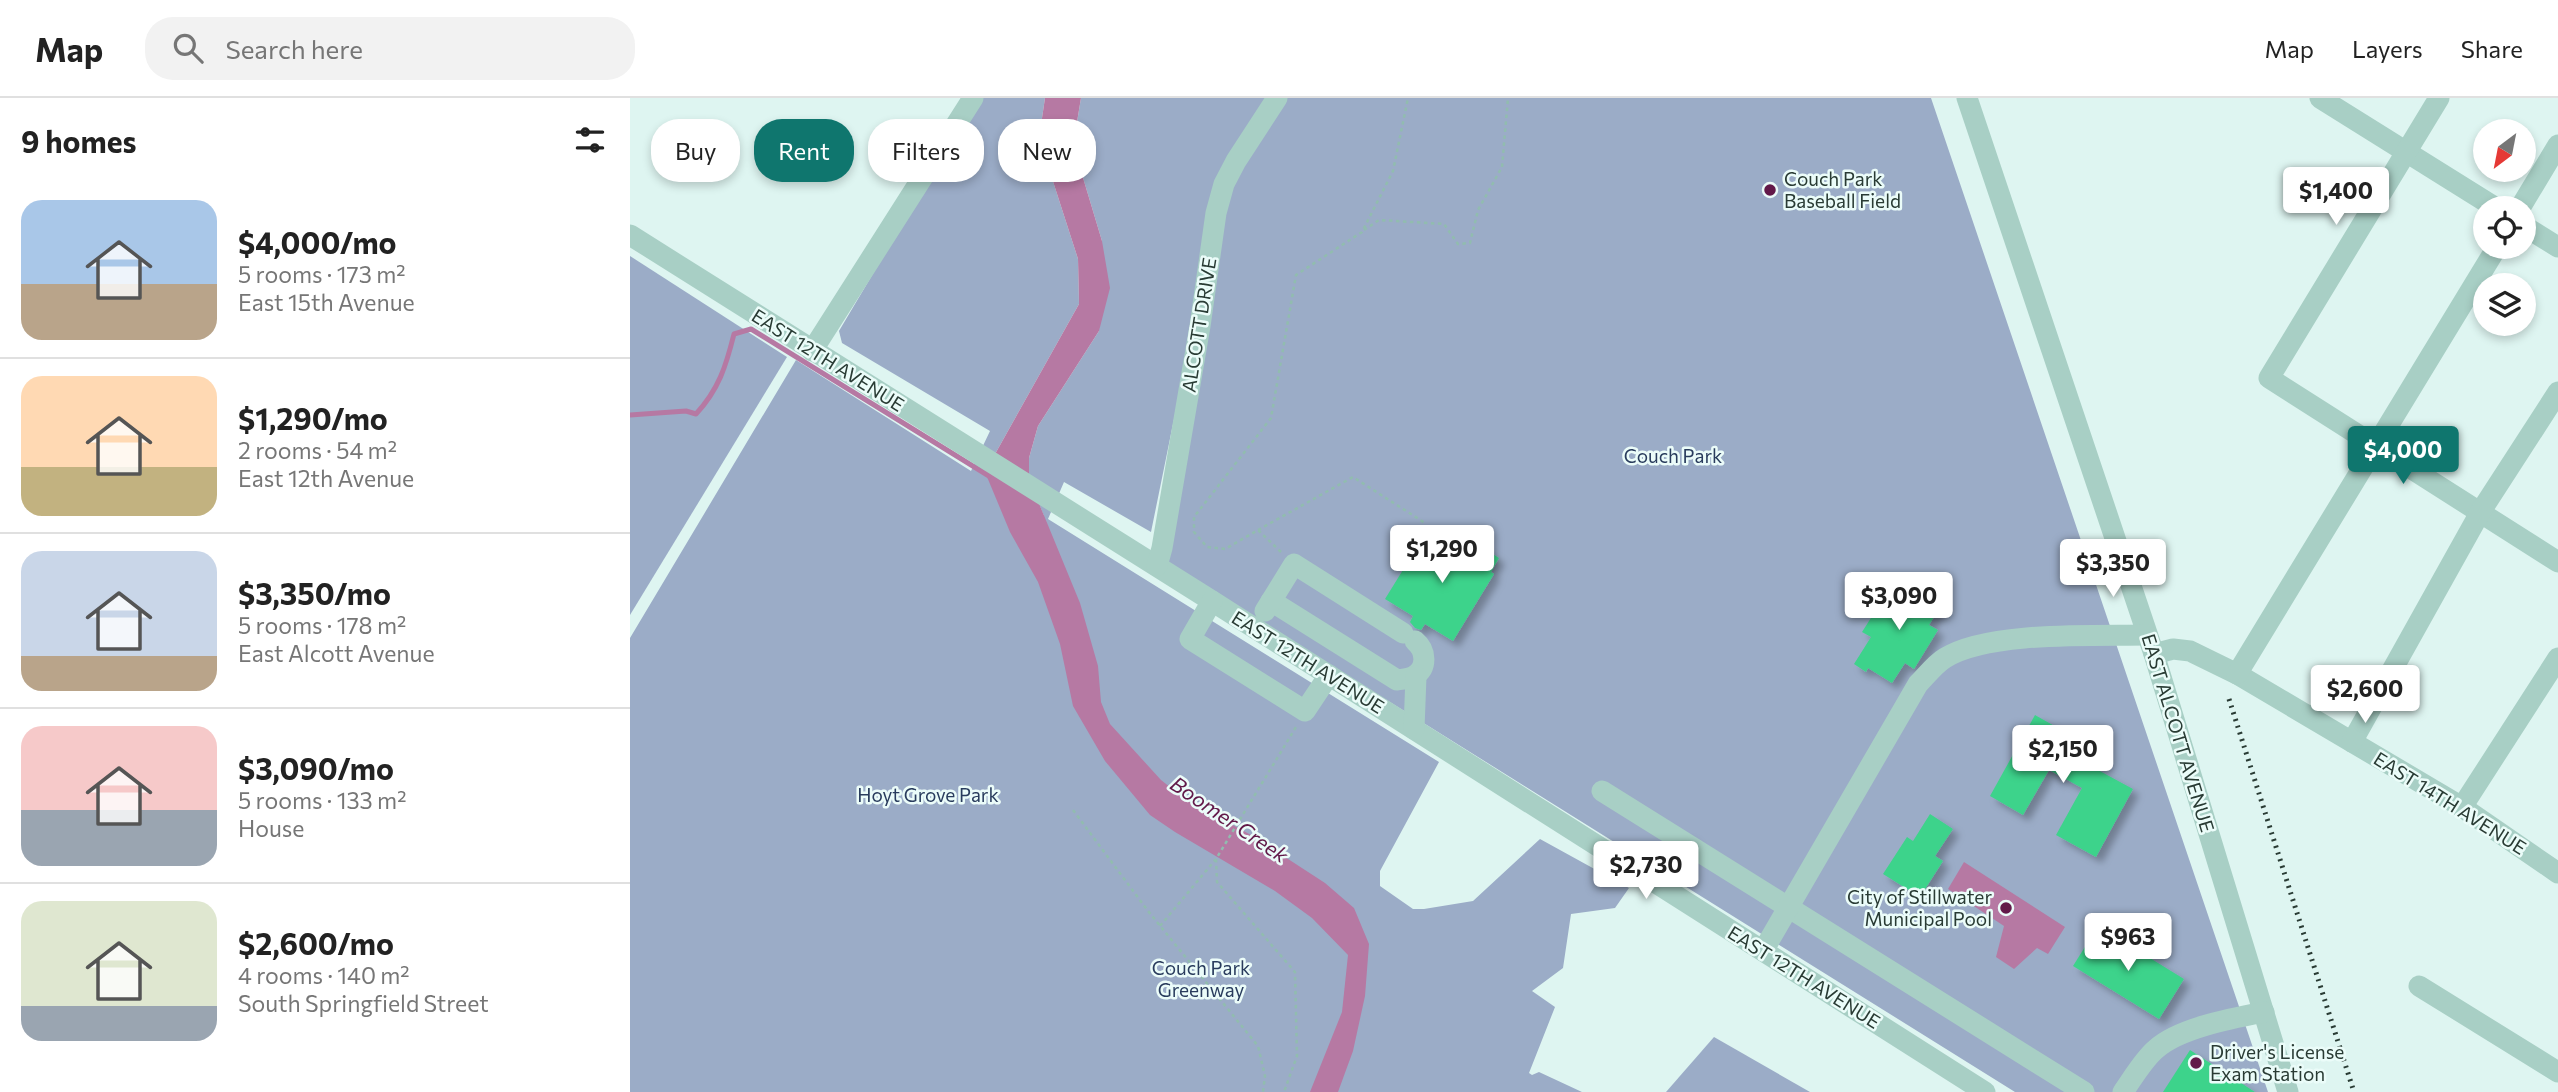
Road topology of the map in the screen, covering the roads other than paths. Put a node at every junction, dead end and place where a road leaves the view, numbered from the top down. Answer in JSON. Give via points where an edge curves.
{"nodes":[{"id":1,"x":973,"y":98,"type":"edge"},
{"id":2,"x":1277,"y":98,"type":"edge"},
{"id":3,"x":1967,"y":98,"type":"edge"},
{"id":4,"x":2320,"y":98,"type":"edge"},
{"id":5,"x":2439,"y":98,"type":"edge"},
{"id":6,"x":2558,"y":145,"type":"edge"},
{"id":7,"x":2406,"y":152,"type":"junction"},
{"id":8,"x":2477,"y":196,"type":"edge"},
{"id":9,"x":2527,"y":196,"type":"edge"},
{"id":10,"x":2536,"y":233,"type":"edge"},
{"id":11,"x":630,"y":235,"type":"edge"},
{"id":12,"x":2558,"y":247,"type":"edge"},
{"id":13,"x":2490,"y":259,"type":"edge"},
{"id":14,"x":812,"y":351,"type":"junction"},
{"id":15,"x":2558,"y":392,"type":"edge"},
{"id":16,"x":2377,"y":445,"type":"junction"},
{"id":17,"x":2481,"y":511,"type":"junction"},
{"id":18,"x":2558,"y":562,"type":"edge"},
{"id":19,"x":1157,"y":566,"type":"junction"},
{"id":20,"x":1212,"y":601,"type":"junction"},
{"id":21,"x":1271,"y":601,"type":"junction"},
{"id":22,"x":1254,"y":628,"type":"junction"},
{"id":23,"x":2151,"y":644,"type":"junction"},
{"id":24,"x":2558,"y":658,"type":"edge"},
{"id":25,"x":2238,"y":674,"type":"junction"},
{"id":26,"x":1329,"y":675,"type":"junction"},
{"id":27,"x":1406,"y":678,"type":"junction"},
{"id":28,"x":1393,"y":715,"type":"junction"},
{"id":29,"x":1414,"y":729,"type":"junction"},
{"id":30,"x":2352,"y":742,"type":"junction"},
{"id":31,"x":1602,"y":791,"type":"dead end"},
{"id":32,"x":2462,"y":807,"type":"junction"},
{"id":33,"x":2558,"y":873,"type":"edge"},
{"id":34,"x":1787,"y":907,"type":"junction"},
{"id":35,"x":1763,"y":951,"type":"junction"},
{"id":36,"x":2419,"y":986,"type":"dead end"},
{"id":37,"x":2264,"y":1012,"type":"junction"},
{"id":38,"x":2558,"y":1072,"type":"edge"},
{"id":39,"x":1984,"y":1092,"type":"edge"},
{"id":40,"x":2084,"y":1092,"type":"edge"},
{"id":41,"x":2123,"y":1092,"type":"edge"},
{"id":42,"x":2288,"y":1092,"type":"edge"}],
"edges":[{"from":1,"to":14,"type":"street"},
{"from":2,"to":19,"type":"street","name":"ALCOTT DRIVE","via":[[1224,184]]},
{"from":3,"to":23,"type":"street","name":"EAST ALCOTT AVENUE"},
{"from":4,"to":7,"type":"street"},
{"from":5,"to":7,"type":"street"},
{"from":6,"to":9,"type":"street"},
{"from":7,"to":8,"type":"street"},
{"from":7,"to":16,"type":"street","via":[[2269,378]]},
{"from":10,"to":12,"type":"street"},
{"from":11,"to":14,"type":"street","name":"EAST 12TH AVENUE"},
{"from":13,"to":16,"type":"street"},
{"from":14,"to":19,"type":"street","name":"EAST 12TH AVENUE"},
{"from":15,"to":17,"type":"street"},
{"from":16,"to":17,"type":"street"},
{"from":16,"to":25,"type":"street"},
{"from":17,"to":18,"type":"street"},
{"from":17,"to":30,"type":"street"},
{"from":19,"to":20,"type":"street","name":"EAST 12TH AVENUE"},
{"from":20,"to":22,"type":"street","name":"EAST 12TH AVENUE"},
{"from":20,"to":26,"type":"street","via":[[1189,639],[1305,711]]},
{"from":21,"to":22,"type":"street"},
{"from":21,"to":27,"type":"street"},
{"from":21,"to":27,"type":"street","via":[[1294,564],[1422,647],[1422,668]]},
{"from":22,"to":26,"type":"street","name":"EAST 12TH AVENUE"},
{"from":23,"to":25,"type":"street","name":"EAST 14TH AVENUE","via":[[2190,651]]},
{"from":23,"to":34,"type":"street","name":"EAST 14TH AVENUE","via":[[2020,639],[1979,644],[1945,658],[1918,684]]},
{"from":23,"to":37,"type":"street","name":"EAST ALCOTT AVENUE"},
{"from":24,"to":32,"type":"street"},
{"from":25,"to":30,"type":"street","name":"EAST 14TH AVENUE"},
{"from":26,"to":28,"type":"street","name":"EAST 12TH AVENUE"},
{"from":27,"to":28,"type":"street"},
{"from":27,"to":29,"type":"street"},
{"from":28,"to":29,"type":"street","name":"EAST 12TH AVENUE"},
{"from":29,"to":35,"type":"street","name":"EAST 12TH AVENUE"},
{"from":30,"to":32,"type":"street","name":"EAST 14TH AVENUE"},
{"from":31,"to":34,"type":"street"},
{"from":32,"to":33,"type":"street","name":"EAST 14TH AVENUE"},
{"from":34,"to":35,"type":"street","name":"EAST 14TH AVENUE"},
{"from":34,"to":40,"type":"street"},
{"from":35,"to":39,"type":"street","name":"EAST 12TH AVENUE"},
{"from":36,"to":38,"type":"street"},
{"from":37,"to":41,"type":"street","via":[[2203,1027],[2156,1048]]},
{"from":37,"to":42,"type":"street","name":"EAST ALCOTT AVENUE"}]}
